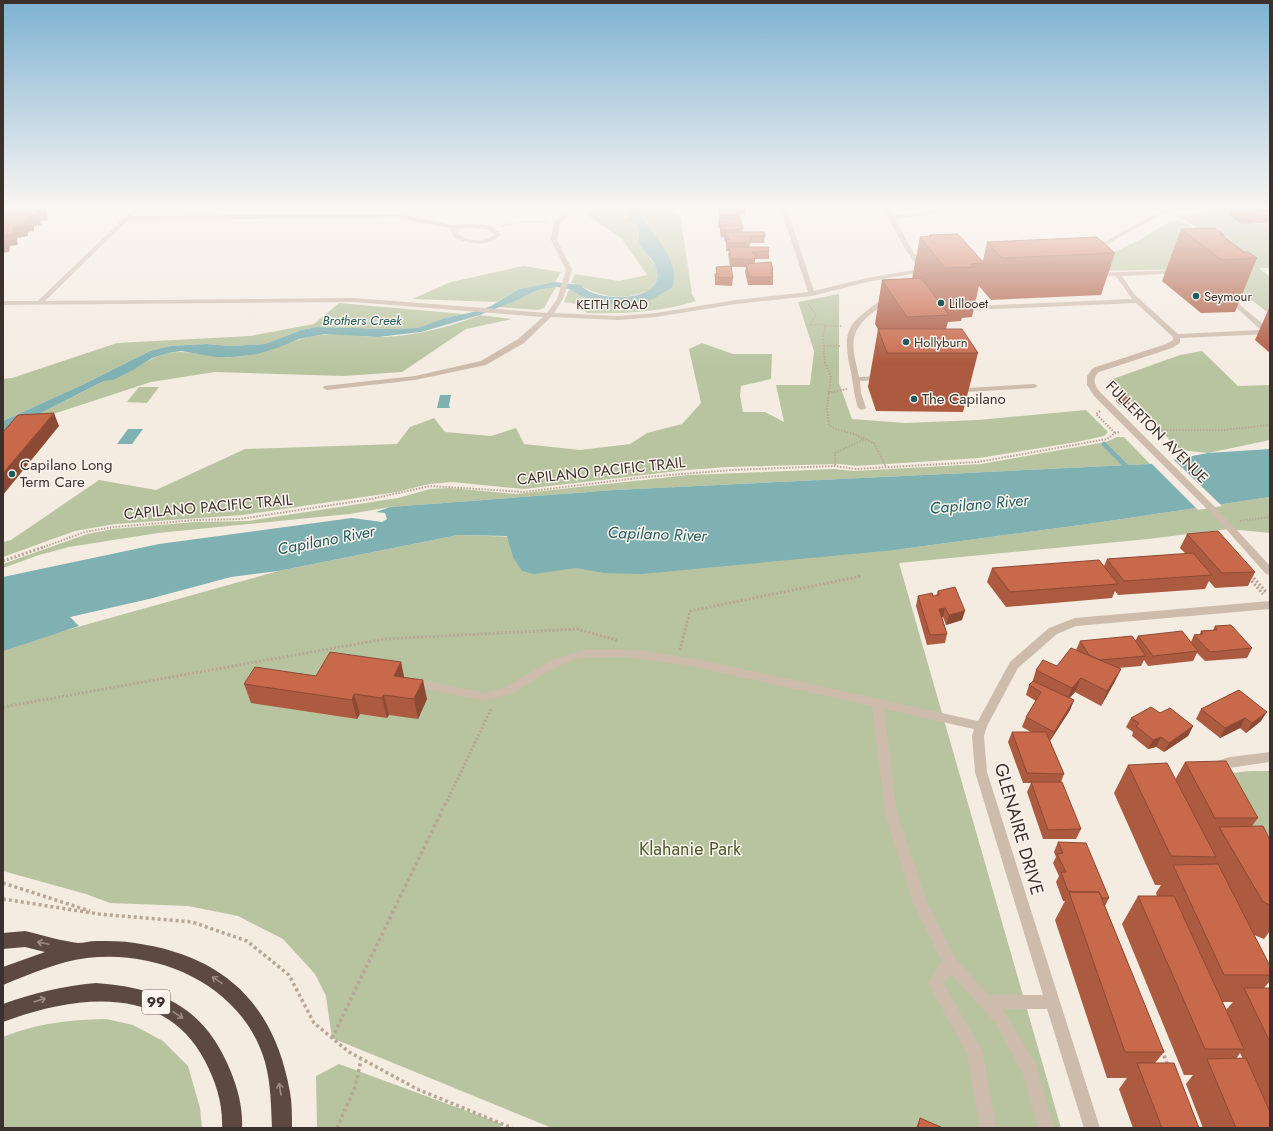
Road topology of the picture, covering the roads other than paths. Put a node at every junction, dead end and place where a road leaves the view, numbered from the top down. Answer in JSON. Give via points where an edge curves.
{"nodes":[{"id":1,"x":85,"y":259,"type":"edge"},
{"id":2,"x":563,"y":259,"type":"edge"},
{"id":3,"x":799,"y":259,"type":"edge"},
{"id":4,"x":916,"y":259,"type":"edge"},
{"id":5,"x":1092,"y":268,"type":"edge"},
{"id":6,"x":923,"y":270,"type":"junction"},
{"id":7,"x":931,"y":270,"type":"edge"},
{"id":8,"x":1185,"y":272,"type":"dead end"},
{"id":9,"x":1118,"y":274,"type":"junction"},
{"id":10,"x":1086,"y":276,"type":"edge"},
{"id":11,"x":894,"y":292,"type":"edge"},
{"id":12,"x":960,"y":292,"type":"edge"},
{"id":13,"x":1225,"y":294,"type":"edge"},
{"id":14,"x":810,"y":297,"type":"junction"},
{"id":15,"x":1137,"y":301,"type":"junction"},
{"id":16,"x":40,"y":302,"type":"junction"},
{"id":17,"x":3,"y":303,"type":"edge"},
{"id":18,"x":550,"y":315,"type":"junction"},
{"id":19,"x":1268,"y":332,"type":"edge"},
{"id":20,"x":1176,"y":336,"type":"junction"},
{"id":21,"x":955,"y":377,"type":"edge"},
{"id":22,"x":894,"y":378,"type":"edge"},
{"id":23,"x":856,"y":383,"type":"junction"},
{"id":24,"x":1034,"y":386,"type":"dead end"},
{"id":25,"x":327,"y":388,"type":"dead end"},
{"id":26,"x":862,"y":408,"type":"dead end"},
{"id":27,"x":1270,"y":572,"type":"edge"},
{"id":28,"x":1267,"y":598,"type":"edge"},
{"id":29,"x":413,"y":682,"type":"edge"},
{"id":30,"x":877,"y":703,"type":"junction"},
{"id":31,"x":981,"y":726,"type":"junction"},
{"id":32,"x":1270,"y":757,"type":"edge"},
{"id":33,"x":1203,"y":770,"type":"edge"},
{"id":34,"x":3,"y":942,"type":"edge"},
{"id":35,"x":81,"y":951,"type":"junction"},
{"id":36,"x":950,"y":963,"type":"junction"},
{"id":37,"x":3,"y":976,"type":"edge"},
{"id":38,"x":986,"y":1002,"type":"junction"},
{"id":39,"x":1053,"y":1002,"type":"junction"},
{"id":40,"x":3,"y":1014,"type":"edge"},
{"id":41,"x":232,"y":1128,"type":"edge"},
{"id":42,"x":282,"y":1128,"type":"edge"},
{"id":43,"x":988,"y":1128,"type":"edge"},
{"id":44,"x":1046,"y":1128,"type":"edge"},
{"id":45,"x":1092,"y":1128,"type":"edge"}],
"edges":[{"from":1,"to":16,"type":"street"},
{"from":2,"to":18,"type":"street","via":[[569,270],[560,299]]},
{"from":3,"to":14,"type":"street"},
{"from":4,"to":6,"type":"street"},
{"from":5,"to":9,"type":"street"},
{"from":6,"to":7,"type":"street","name":"KEITH ROAD"},
{"from":6,"to":14,"type":"street","name":"KEITH ROAD","via":[[867,280]]},
{"from":8,"to":9,"type":"street"},
{"from":9,"to":10,"type":"street"},
{"from":9,"to":15,"type":"street"},
{"from":11,"to":23,"type":"street","via":[[888,301],[861,317],[851,333],[849,346]]},
{"from":12,"to":15,"type":"street","via":[[973,308]]},
{"from":13,"to":19,"type":"street"},
{"from":14,"to":18,"type":"street","name":"KEITH ROAD","via":[[712,305],[656,316],[618,318]]},
{"from":15,"to":20,"type":"street"},
{"from":16,"to":17,"type":"street","name":"KEITH ROAD"},
{"from":16,"to":18,"type":"street","name":"KEITH ROAD","via":[[354,300]]},
{"from":18,"to":25,"type":"street","via":[[521,341],[483,363],[415,378]]},
{"from":19,"to":20,"type":"street"},
{"from":20,"to":27,"type":"street","name":"FULLERTON AVENUE","via":[[1177,341],[1169,346],[1096,370],[1089,380],[1090,385],[1223,520]]},
{"from":21,"to":24,"type":"street","via":[[965,390]]},
{"from":22,"to":23,"type":"street"},
{"from":23,"to":26,"type":"street"},
{"from":28,"to":31,"type":"street","name":"GLENAIRE DRIVE","via":[[1075,622],[1053,631],[1014,665]]},
{"from":29,"to":30,"type":"street","via":[[485,697],[497,696],[563,660],[583,654],[614,653],[678,658]]},
{"from":30,"to":31,"type":"street"},
{"from":30,"to":36,"type":"street","via":[[891,813],[920,903]]},
{"from":31,"to":39,"type":"street","name":"GLENAIRE DRIVE","via":[[978,736],[981,772]]},
{"from":32,"to":33,"type":"street","via":[[1230,762]]},
{"from":35,"to":34,"type":"highway","one_way":true,"via":[[25,939]]},
{"from":35,"to":37,"type":"highway"},
{"from":42,"to":35,"type":"highway","one_way":true,"via":[[283,1109],[276,1066],[252,1014],[237,996],[200,969],[156,953],[107,949]]},
{"from":36,"to":38,"type":"street"},
{"from":36,"to":43,"type":"street","via":[[935,983],[975,1052]]},
{"from":38,"to":39,"type":"street"},
{"from":38,"to":44,"type":"street","via":[[1001,1019],[1030,1071]]},
{"from":39,"to":45,"type":"street","name":"GLENAIRE DRIVE"},
{"from":40,"to":41,"type":"highway","number":"99","one_way":true,"via":[[54,996],[90,992],[123,993],[154,1001],[179,1014],[201,1033],[216,1058],[228,1090]]}]}
